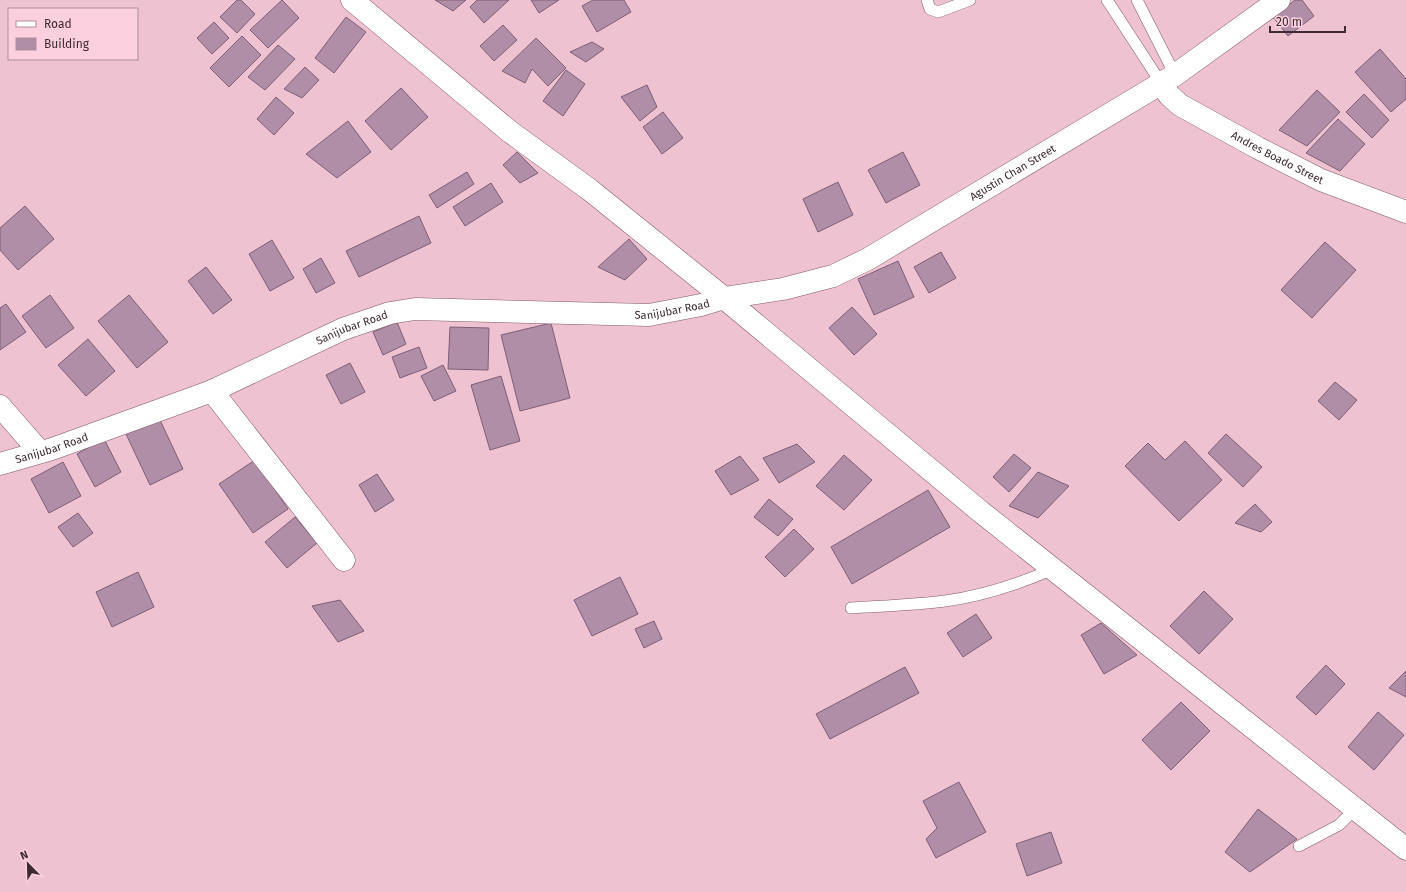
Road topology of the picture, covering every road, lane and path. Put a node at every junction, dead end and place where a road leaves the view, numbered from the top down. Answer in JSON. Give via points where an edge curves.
{"nodes":[{"id":1,"x":352,"y":0,"type":"edge"},
{"id":2,"x":926,"y":0,"type":"edge"},
{"id":3,"x":970,"y":0,"type":"edge"},
{"id":4,"x":1107,"y":0,"type":"edge"},
{"id":5,"x":1136,"y":0,"type":"edge"},
{"id":6,"x":1279,"y":0,"type":"edge"},
{"id":7,"x":1168,"y":79,"type":"junction"},
{"id":8,"x":1406,"y":212,"type":"edge"},
{"id":9,"x":724,"y":298,"type":"junction"},
{"id":10,"x":212,"y":391,"type":"junction"},
{"id":11,"x":0,"y":406,"type":"edge"},
{"id":12,"x":40,"y":452,"type":"junction"},
{"id":13,"x":0,"y":464,"type":"edge"},
{"id":14,"x":344,"y":560,"type":"dead end"},
{"id":15,"x":1053,"y":569,"type":"junction"},
{"id":16,"x":850,"y":608,"type":"dead end"},
{"id":17,"x":1355,"y":809,"type":"junction"},
{"id":18,"x":1299,"y":846,"type":"dead end"},
{"id":19,"x":1406,"y":849,"type":"edge"}],
"edges":[{"from":1,"to":9,"type":"street","via":[[509,131],[590,190]]},
{"from":2,"to":3,"type":"lane","via":[[930,9],[938,12]]},
{"from":4,"to":7,"type":"lane"},
{"from":5,"to":7,"type":"lane"},
{"from":6,"to":7,"type":"street","name":"Agustin Chan Street"},
{"from":7,"to":8,"type":"street","name":"Andres Boado Street","via":[[1169,95],[1180,106],[1321,180]]},
{"from":7,"to":9,"type":"street","name":"Agustin Chan Street","via":[[861,262],[833,276],[783,289]]},
{"from":9,"to":10,"type":"street","name":"Sanijubar Road","via":[[701,306],[649,315],[415,309],[390,313],[343,329]]},
{"from":9,"to":15,"type":"street"},
{"from":10,"to":12,"type":"street","name":"Sanijubar Road"},
{"from":10,"to":14,"type":"street"},
{"from":11,"to":12,"type":"street"},
{"from":12,"to":13,"type":"street","name":"Sanijubar Road"},
{"from":15,"to":16,"type":"lane","via":[[1006,587],[946,601]]},
{"from":15,"to":17,"type":"street"},
{"from":17,"to":18,"type":"lane","via":[[1339,825]]},
{"from":17,"to":19,"type":"street"}]}
